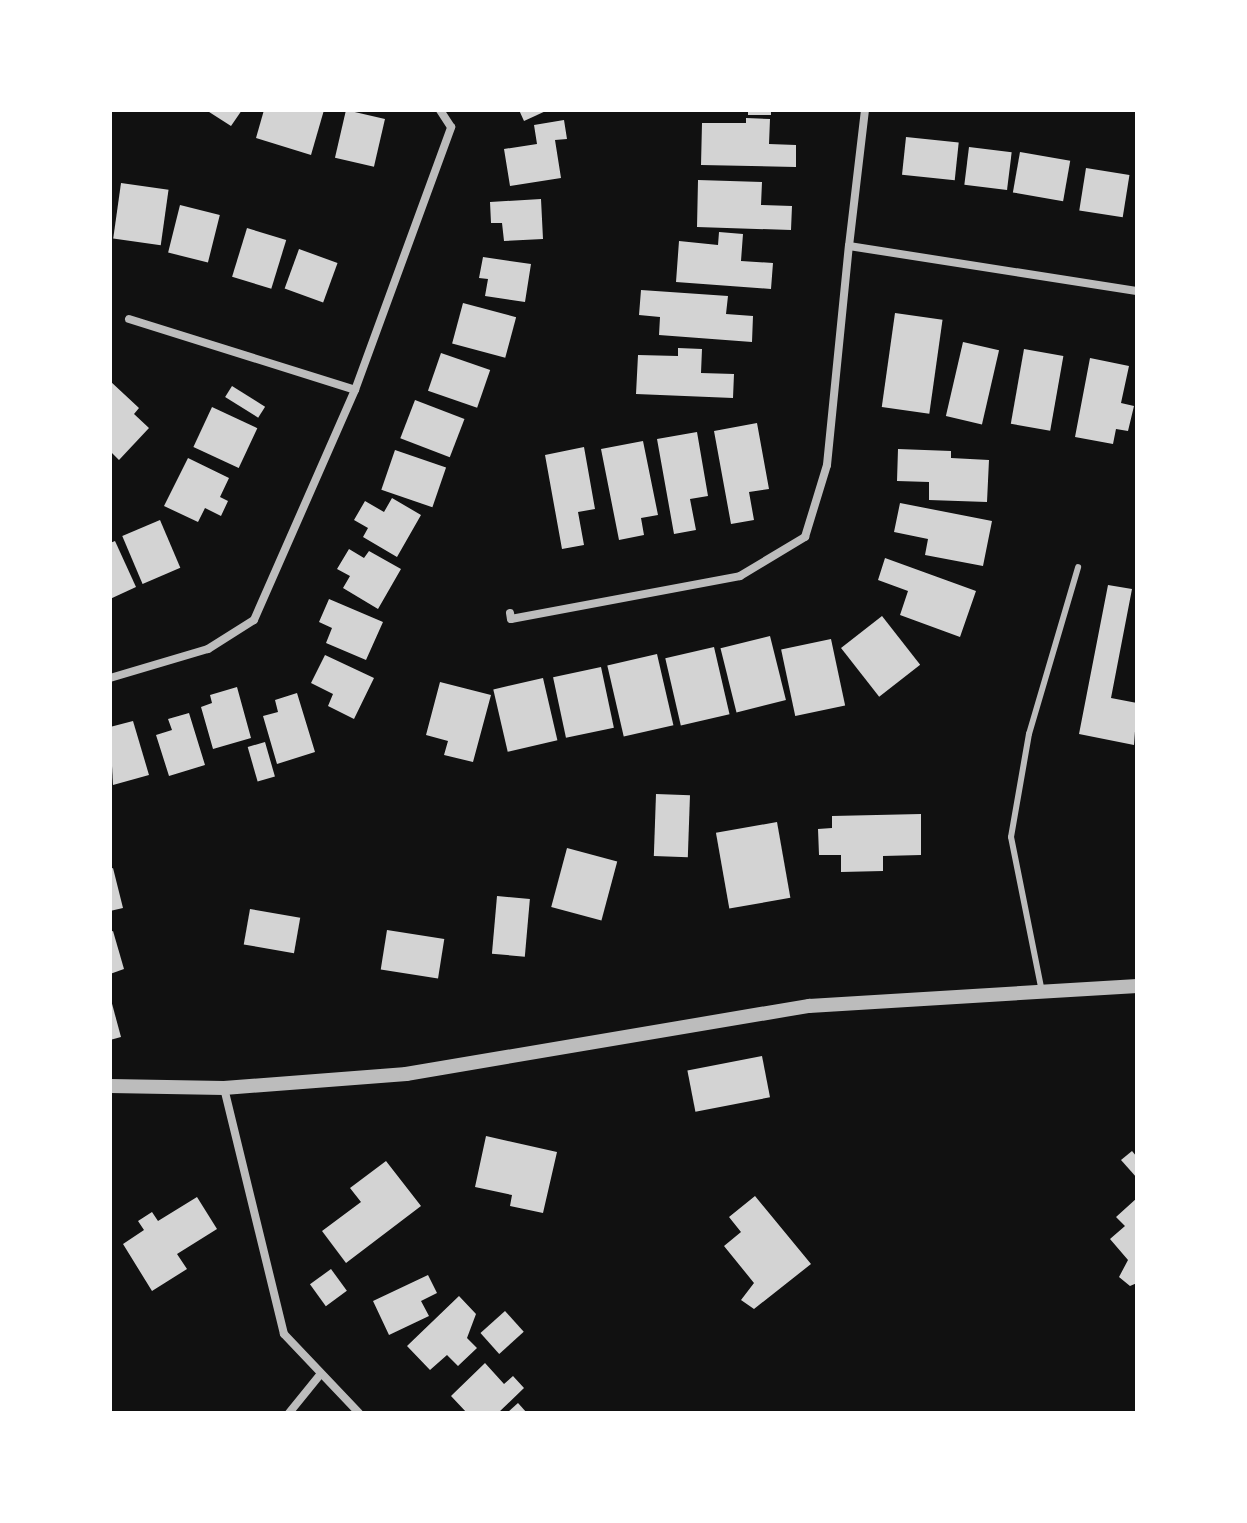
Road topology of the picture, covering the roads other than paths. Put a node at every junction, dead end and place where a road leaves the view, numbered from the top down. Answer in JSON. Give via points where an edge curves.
{"nodes":[{"id":1,"x":440,"y":110,"type":"edge"},
{"id":2,"x":865,"y":110,"type":"edge"},
{"id":3,"x":849,"y":246,"type":"junction"},
{"id":4,"x":1137,"y":291,"type":"edge"},
{"id":5,"x":129,"y":319,"type":"dead end"},
{"id":6,"x":355,"y":390,"type":"junction"},
{"id":7,"x":1078,"y":567,"type":"dead end"},
{"id":8,"x":510,"y":613,"type":"dead end"},
{"id":9,"x":110,"y":678,"type":"edge"},
{"id":10,"x":1137,"y":986,"type":"edge"},
{"id":11,"x":1042,"y":992,"type":"junction"},
{"id":12,"x":110,"y":1086,"type":"edge"},
{"id":13,"x":224,"y":1088,"type":"junction"},
{"id":14,"x":319,"y":1376,"type":"junction"},
{"id":15,"x":289,"y":1413,"type":"edge"},
{"id":16,"x":359,"y":1413,"type":"edge"}],
"edges":[{"from":1,"to":6,"type":"street","via":[[451,127]]},
{"from":2,"to":3,"type":"street"},
{"from":3,"to":4,"type":"street"},
{"from":3,"to":8,"type":"street","via":[[827,465],[805,537],[740,576],[511,619]]},
{"from":5,"to":6,"type":"street"},
{"from":6,"to":9,"type":"street","via":[[254,620],[208,649]]},
{"from":7,"to":11,"type":"lane","via":[[1029,734],[1011,837]]},
{"from":10,"to":11,"type":"street"},
{"from":11,"to":13,"type":"street","via":[[809,1006],[406,1074]]},
{"from":12,"to":13,"type":"street"},
{"from":13,"to":14,"type":"street","via":[[284,1334]]},
{"from":14,"to":15,"type":"street"},
{"from":14,"to":16,"type":"street"}]}
